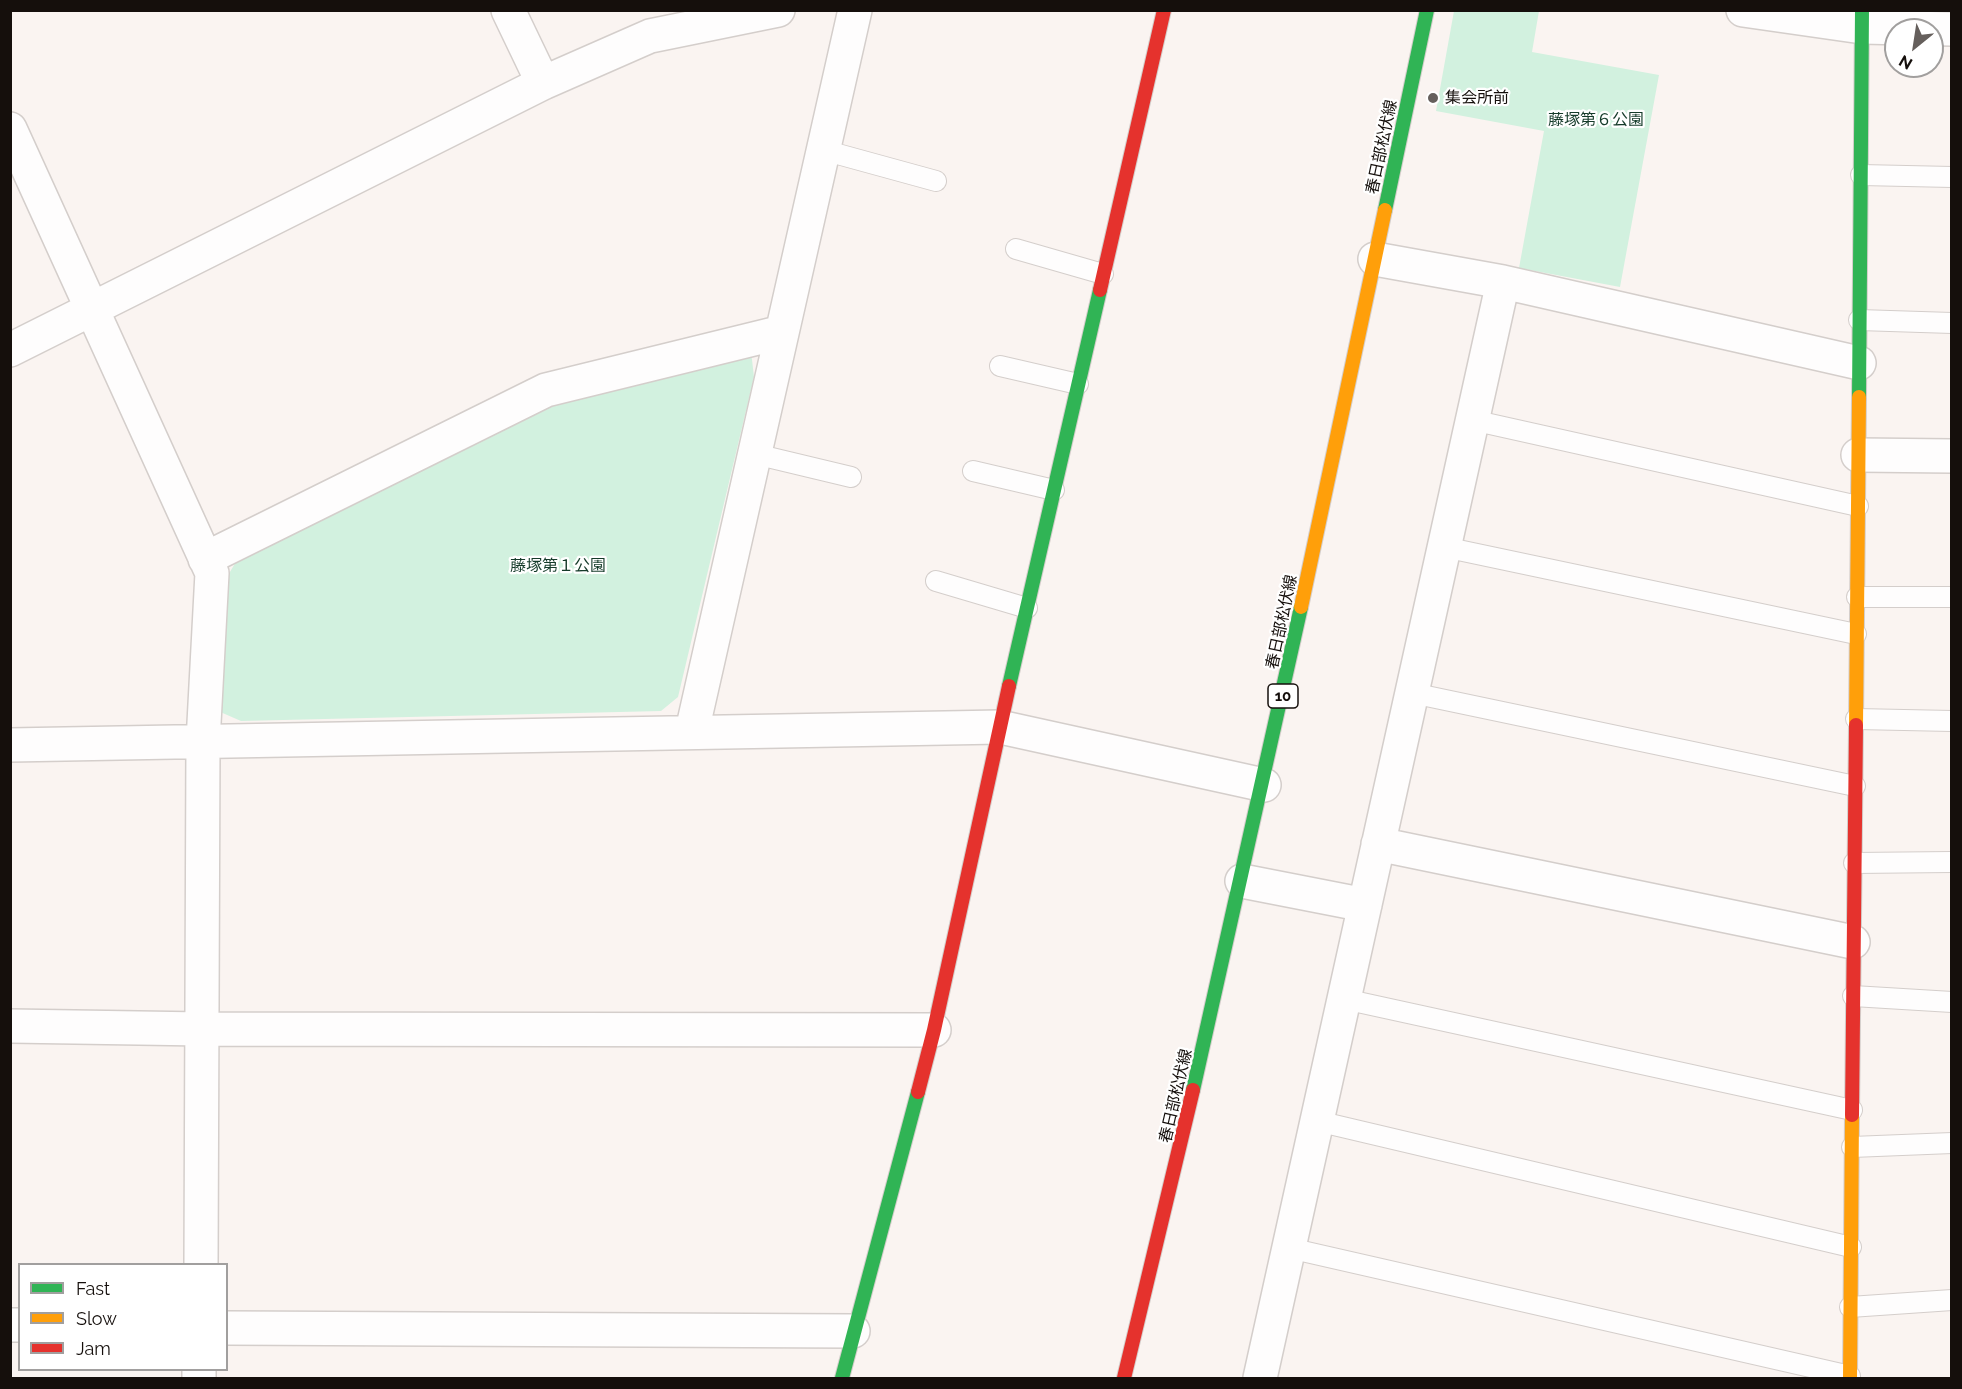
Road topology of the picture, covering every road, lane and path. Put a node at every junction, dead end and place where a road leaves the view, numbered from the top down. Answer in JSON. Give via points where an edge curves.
{"nodes":[{"id":1,"x":508,"y":10,"type":"edge"},
{"id":2,"x":778,"y":10,"type":"edge"},
{"id":3,"x":850,"y":10,"type":"edge"},
{"id":4,"x":1164,"y":10,"type":"edge"},
{"id":5,"x":1427,"y":10,"type":"edge"},
{"id":6,"x":1743,"y":10,"type":"edge"},
{"id":7,"x":855,"y":11,"type":"edge"},
{"id":8,"x":1862,"y":19,"type":"edge"},
{"id":9,"x":1952,"y":29,"type":"edge"},
{"id":10,"x":543,"y":83,"type":"junction"},
{"id":11,"x":10,"y":129,"type":"edge"},
{"id":12,"x":824,"y":150,"type":"junction"},
{"id":13,"x":1861,"y":175,"type":"junction"},
{"id":14,"x":1952,"y":177,"type":"edge"},
{"id":15,"x":936,"y":181,"type":"dead end"},
{"id":16,"x":1016,"y":249,"type":"dead end"},
{"id":17,"x":1375,"y":260,"type":"junction"},
{"id":18,"x":1103,"y":274,"type":"junction"},
{"id":19,"x":1503,"y":282,"type":"junction"},
{"id":20,"x":94,"y":310,"type":"junction"},
{"id":21,"x":1859,"y":320,"type":"junction"},
{"id":22,"x":1952,"y":323,"type":"edge"},
{"id":23,"x":782,"y":332,"type":"junction"},
{"id":24,"x":10,"y":350,"type":"edge"},
{"id":25,"x":1859,"y":363,"type":"junction"},
{"id":26,"x":1000,"y":366,"type":"dead end"},
{"id":27,"x":1078,"y":384,"type":"junction"},
{"id":28,"x":1472,"y":420,"type":"junction"},
{"id":29,"x":755,"y":454,"type":"junction"},
{"id":30,"x":1858,"y":455,"type":"junction"},
{"id":31,"x":1952,"y":456,"type":"edge"},
{"id":32,"x":973,"y":471,"type":"dead end"},
{"id":33,"x":851,"y":477,"type":"dead end"},
{"id":34,"x":1054,"y":490,"type":"junction"},
{"id":35,"x":1858,"y":506,"type":"junction"},
{"id":36,"x":1444,"y":547,"type":"junction"},
{"id":37,"x":205,"y":559,"type":"junction"},
{"id":38,"x":936,"y":581,"type":"dead end"},
{"id":39,"x":1857,"y":597,"type":"junction"},
{"id":40,"x":1952,"y":597,"type":"edge"},
{"id":41,"x":1027,"y":608,"type":"junction"},
{"id":42,"x":1856,"y":634,"type":"junction"},
{"id":43,"x":1412,"y":693,"type":"junction"},
{"id":44,"x":1856,"y":719,"type":"junction"},
{"id":45,"x":1952,"y":721,"type":"edge"},
{"id":46,"x":1000,"y":727,"type":"junction"},
{"id":47,"x":692,"y":731,"type":"junction"},
{"id":48,"x":203,"y":742,"type":"junction"},
{"id":49,"x":10,"y":745,"type":"edge"},
{"id":50,"x":1264,"y":785,"type":"junction"},
{"id":51,"x":1855,"y":786,"type":"junction"},
{"id":52,"x":1378,"y":844,"type":"junction"},
{"id":53,"x":1952,"y":862,"type":"edge"},
{"id":54,"x":1854,"y":863,"type":"junction"},
{"id":55,"x":1242,"y":881,"type":"junction"},
{"id":56,"x":1365,"y":905,"type":"junction"},
{"id":57,"x":1853,"y":942,"type":"junction"},
{"id":58,"x":1853,"y":996,"type":"junction"},
{"id":59,"x":1344,"y":999,"type":"junction"},
{"id":60,"x":1952,"y":1002,"type":"edge"},
{"id":61,"x":10,"y":1026,"type":"edge"},
{"id":62,"x":203,"y":1029,"type":"junction"},
{"id":63,"x":934,"y":1030,"type":"junction"},
{"id":64,"x":1852,"y":1110,"type":"junction"},
{"id":65,"x":1317,"y":1121,"type":"junction"},
{"id":66,"x":1952,"y":1143,"type":"edge"},
{"id":67,"x":1852,"y":1147,"type":"junction"},
{"id":68,"x":1851,"y":1247,"type":"junction"},
{"id":69,"x":1289,"y":1248,"type":"junction"},
{"id":70,"x":201,"y":1263,"type":"edge"},
{"id":71,"x":1952,"y":1300,"type":"edge"},
{"id":72,"x":1850,"y":1307,"type":"junction"},
{"id":73,"x":228,"y":1328,"type":"edge"},
{"id":74,"x":853,"y":1331,"type":"junction"},
{"id":75,"x":1850,"y":1377,"type":"edge"},
{"id":76,"x":842,"y":1378,"type":"edge"},
{"id":77,"x":1124,"y":1378,"type":"edge"},
{"id":78,"x":1260,"y":1378,"type":"edge"}],
"edges":[{"from":1,"to":10,"type":"street"},
{"from":2,"to":10,"type":"street","via":[[650,36]]},
{"from":3,"to":7,"type":"street"},
{"from":4,"to":18,"type":"street"},
{"from":5,"to":17,"type":"street","name":"春日部松伏線","number":"10"},
{"from":6,"to":8,"type":"street"},
{"from":7,"to":12,"type":"street"},
{"from":8,"to":9,"type":"street"},
{"from":8,"to":13,"type":"street"},
{"from":10,"to":20,"type":"street"},
{"from":11,"to":20,"type":"street"},
{"from":12,"to":15,"type":"lane"},
{"from":12,"to":23,"type":"street"},
{"from":13,"to":14,"type":"lane"},
{"from":13,"to":21,"type":"street"},
{"from":16,"to":18,"type":"lane"},
{"from":17,"to":19,"type":"street"},
{"from":17,"to":50,"type":"street","name":"春日部松伏線","number":"10"},
{"from":18,"to":27,"type":"street"},
{"from":19,"to":25,"type":"street"},
{"from":19,"to":28,"type":"street"},
{"from":20,"to":24,"type":"street"},
{"from":20,"to":37,"type":"street"},
{"from":21,"to":22,"type":"lane"},
{"from":21,"to":25,"type":"street"},
{"from":23,"to":29,"type":"street"},
{"from":23,"to":37,"type":"street","via":[[546,390]]},
{"from":25,"to":30,"type":"street"},
{"from":26,"to":27,"type":"lane"},
{"from":27,"to":34,"type":"street"},
{"from":28,"to":35,"type":"lane"},
{"from":28,"to":36,"type":"street"},
{"from":29,"to":33,"type":"lane"},
{"from":29,"to":47,"type":"street"},
{"from":30,"to":31,"type":"street"},
{"from":30,"to":35,"type":"street"},
{"from":32,"to":34,"type":"lane"},
{"from":34,"to":41,"type":"street"},
{"from":35,"to":39,"type":"street"},
{"from":36,"to":42,"type":"lane"},
{"from":36,"to":43,"type":"street"},
{"from":37,"to":48,"type":"street","via":[[212,573]]},
{"from":38,"to":41,"type":"lane"},
{"from":39,"to":40,"type":"lane"},
{"from":39,"to":42,"type":"street"},
{"from":41,"to":46,"type":"street"},
{"from":42,"to":44,"type":"street"},
{"from":43,"to":51,"type":"lane"},
{"from":43,"to":52,"type":"street"},
{"from":44,"to":45,"type":"lane"},
{"from":44,"to":51,"type":"street"},
{"from":46,"to":47,"type":"street"},
{"from":46,"to":50,"type":"street"},
{"from":46,"to":63,"type":"street"},
{"from":47,"to":48,"type":"street"},
{"from":48,"to":49,"type":"street"},
{"from":48,"to":62,"type":"street"},
{"from":50,"to":55,"type":"street","name":"春日部松伏線","number":"10"},
{"from":51,"to":54,"type":"street"},
{"from":52,"to":56,"type":"street"},
{"from":52,"to":57,"type":"street"},
{"from":53,"to":54,"type":"lane"},
{"from":54,"to":57,"type":"street"},
{"from":55,"to":56,"type":"street"},
{"from":55,"to":77,"type":"street","name":"春日部松伏線","number":"10"},
{"from":56,"to":59,"type":"street"},
{"from":57,"to":58,"type":"street"},
{"from":58,"to":60,"type":"lane"},
{"from":58,"to":64,"type":"street"},
{"from":59,"to":64,"type":"lane"},
{"from":59,"to":65,"type":"street"},
{"from":61,"to":62,"type":"street"},
{"from":62,"to":63,"type":"street"},
{"from":62,"to":70,"type":"street"},
{"from":63,"to":74,"type":"street"},
{"from":64,"to":67,"type":"street"},
{"from":65,"to":68,"type":"lane"},
{"from":65,"to":69,"type":"street"},
{"from":66,"to":67,"type":"lane"},
{"from":67,"to":68,"type":"street"},
{"from":68,"to":72,"type":"street"},
{"from":69,"to":75,"type":"lane"},
{"from":69,"to":78,"type":"street"},
{"from":71,"to":72,"type":"lane"},
{"from":72,"to":75,"type":"street"},
{"from":73,"to":74,"type":"street"},
{"from":74,"to":76,"type":"street"}]}
